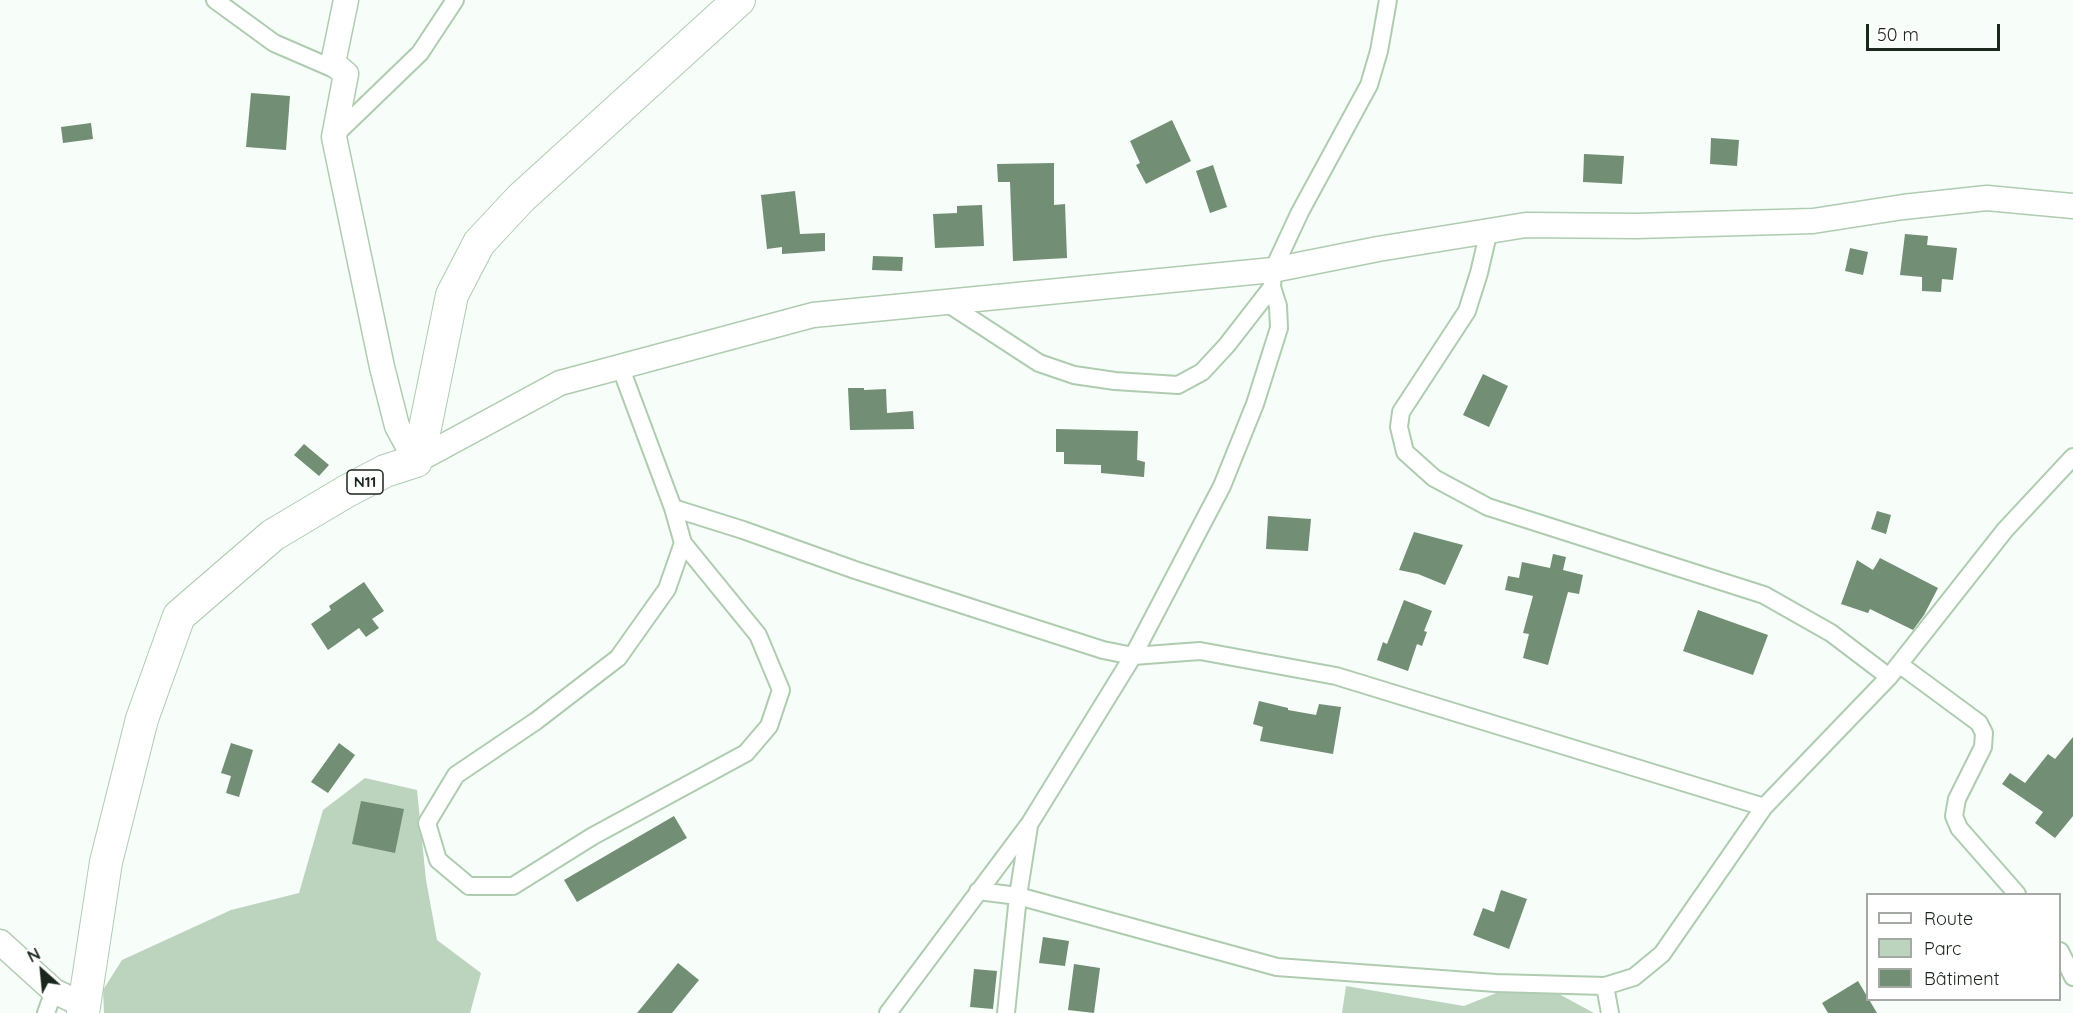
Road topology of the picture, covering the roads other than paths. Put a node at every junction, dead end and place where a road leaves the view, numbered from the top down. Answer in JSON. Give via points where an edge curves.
{"nodes":[{"id":1,"x":215,"y":0,"type":"edge"},
{"id":2,"x":346,"y":0,"type":"edge"},
{"id":3,"x":455,"y":0,"type":"edge"},
{"id":4,"x":739,"y":0,"type":"edge"},
{"id":5,"x":1388,"y":0,"type":"edge"},
{"id":6,"x":346,"y":74,"type":"junction"},
{"id":7,"x":334,"y":137,"type":"junction"},
{"id":8,"x":2073,"y":206,"type":"edge"},
{"id":9,"x":1489,"y":230,"type":"junction"},
{"id":10,"x":1272,"y":279,"type":"junction"},
{"id":11,"x":947,"y":303,"type":"junction"},
{"id":12,"x":620,"y":366,"type":"junction"},
{"id":13,"x":2073,"y":457,"type":"edge"},
{"id":14,"x":416,"y":461,"type":"junction"},
{"id":15,"x":672,"y":508,"type":"junction"},
{"id":16,"x":683,"y":543,"type":"junction"},
{"id":17,"x":1133,"y":656,"type":"junction"},
{"id":18,"x":1899,"y":664,"type":"junction"},
{"id":19,"x":1888,"y":677,"type":"junction"},
{"id":20,"x":1764,"y":807,"type":"junction"},
{"id":21,"x":1030,"y":823,"type":"junction"},
{"id":22,"x":978,"y":891,"type":"junction"},
{"id":23,"x":2016,"y":893,"type":"edge"},
{"id":24,"x":1018,"y":896,"type":"junction"},
{"id":25,"x":0,"y":942,"type":"edge"},
{"id":26,"x":2061,"y":953,"type":"edge"},
{"id":27,"x":2073,"y":977,"type":"edge"},
{"id":28,"x":1605,"y":986,"type":"junction"},
{"id":29,"x":50,"y":1002,"type":"edge"},
{"id":30,"x":83,"y":1009,"type":"edge"},
{"id":31,"x":888,"y":1013,"type":"edge"},
{"id":32,"x":1006,"y":1013,"type":"edge"},
{"id":33,"x":1610,"y":1013,"type":"edge"}],
"edges":[{"from":1,"to":6,"type":"street","via":[[274,43]]},
{"from":2,"to":6,"type":"street","via":[[333,63]]},
{"from":3,"to":7,"type":"street","via":[[420,53]]},
{"from":4,"to":14,"type":"highway","via":[[529,190],[479,243],[452,295]]},
{"from":5,"to":10,"type":"street","via":[[1369,85],[1300,212]]},
{"from":6,"to":7,"type":"street"},
{"from":7,"to":14,"type":"street","via":[[382,367],[397,426]]},
{"from":8,"to":9,"type":"street","via":[[1987,198],[1814,221],[1526,225]]},
{"from":9,"to":10,"type":"street","via":[[1378,249]]},
{"from":9,"to":19,"type":"street","via":[[1467,311],[1401,412],[1399,427],[1405,452],[1434,478],[1488,507],[1764,595],[1832,633]]},
{"from":10,"to":11,"type":"street"},
{"from":10,"to":11,"type":"street","via":[[1227,345],[1202,372],[1178,385],[1074,375],[1039,363]]},
{"from":10,"to":17,"type":"street","via":[[1279,328],[1255,404],[1222,486]]},
{"from":11,"to":12,"type":"street","via":[[813,315]]},
{"from":12,"to":14,"type":"street","via":[[560,383]]},
{"from":12,"to":15,"type":"street"},
{"from":13,"to":18,"type":"street","via":[[2006,530]]},
{"from":14,"to":30,"type":"highway","number":"N11","via":[[385,471],[346,491],[273,535],[179,616],[142,719],[106,862]]},
{"from":15,"to":16,"type":"street"},
{"from":15,"to":17,"type":"street","via":[[1102,650]]},
{"from":16,"to":16,"type":"street","via":[[758,635],[782,690],[769,726],[746,753],[593,836],[513,886],[469,886],[438,860],[427,823],[456,775],[536,722],[618,658],[668,589]]},
{"from":17,"to":20,"type":"street","via":[[1200,651],[1336,676]]},
{"from":17,"to":21,"type":"street"},
{"from":18,"to":19,"type":"street"},
{"from":18,"to":23,"type":"street","via":[[1979,723],[1984,733],[1983,747],[1957,799],[1954,816],[1959,828]]},
{"from":19,"to":20,"type":"street"},
{"from":20,"to":28,"type":"street","via":[[1662,954],[1634,977]]},
{"from":21,"to":22,"type":"street"},
{"from":21,"to":24,"type":"street"},
{"from":22,"to":24,"type":"street"},
{"from":22,"to":31,"type":"street"},
{"from":24,"to":28,"type":"street","via":[[1277,967],[1496,983]]},
{"from":24,"to":32,"type":"street"},
{"from":25,"to":29,"type":"street"},
{"from":26,"to":27,"type":"street"},
{"from":28,"to":33,"type":"street"},
{"from":29,"to":30,"type":"street"}]}
